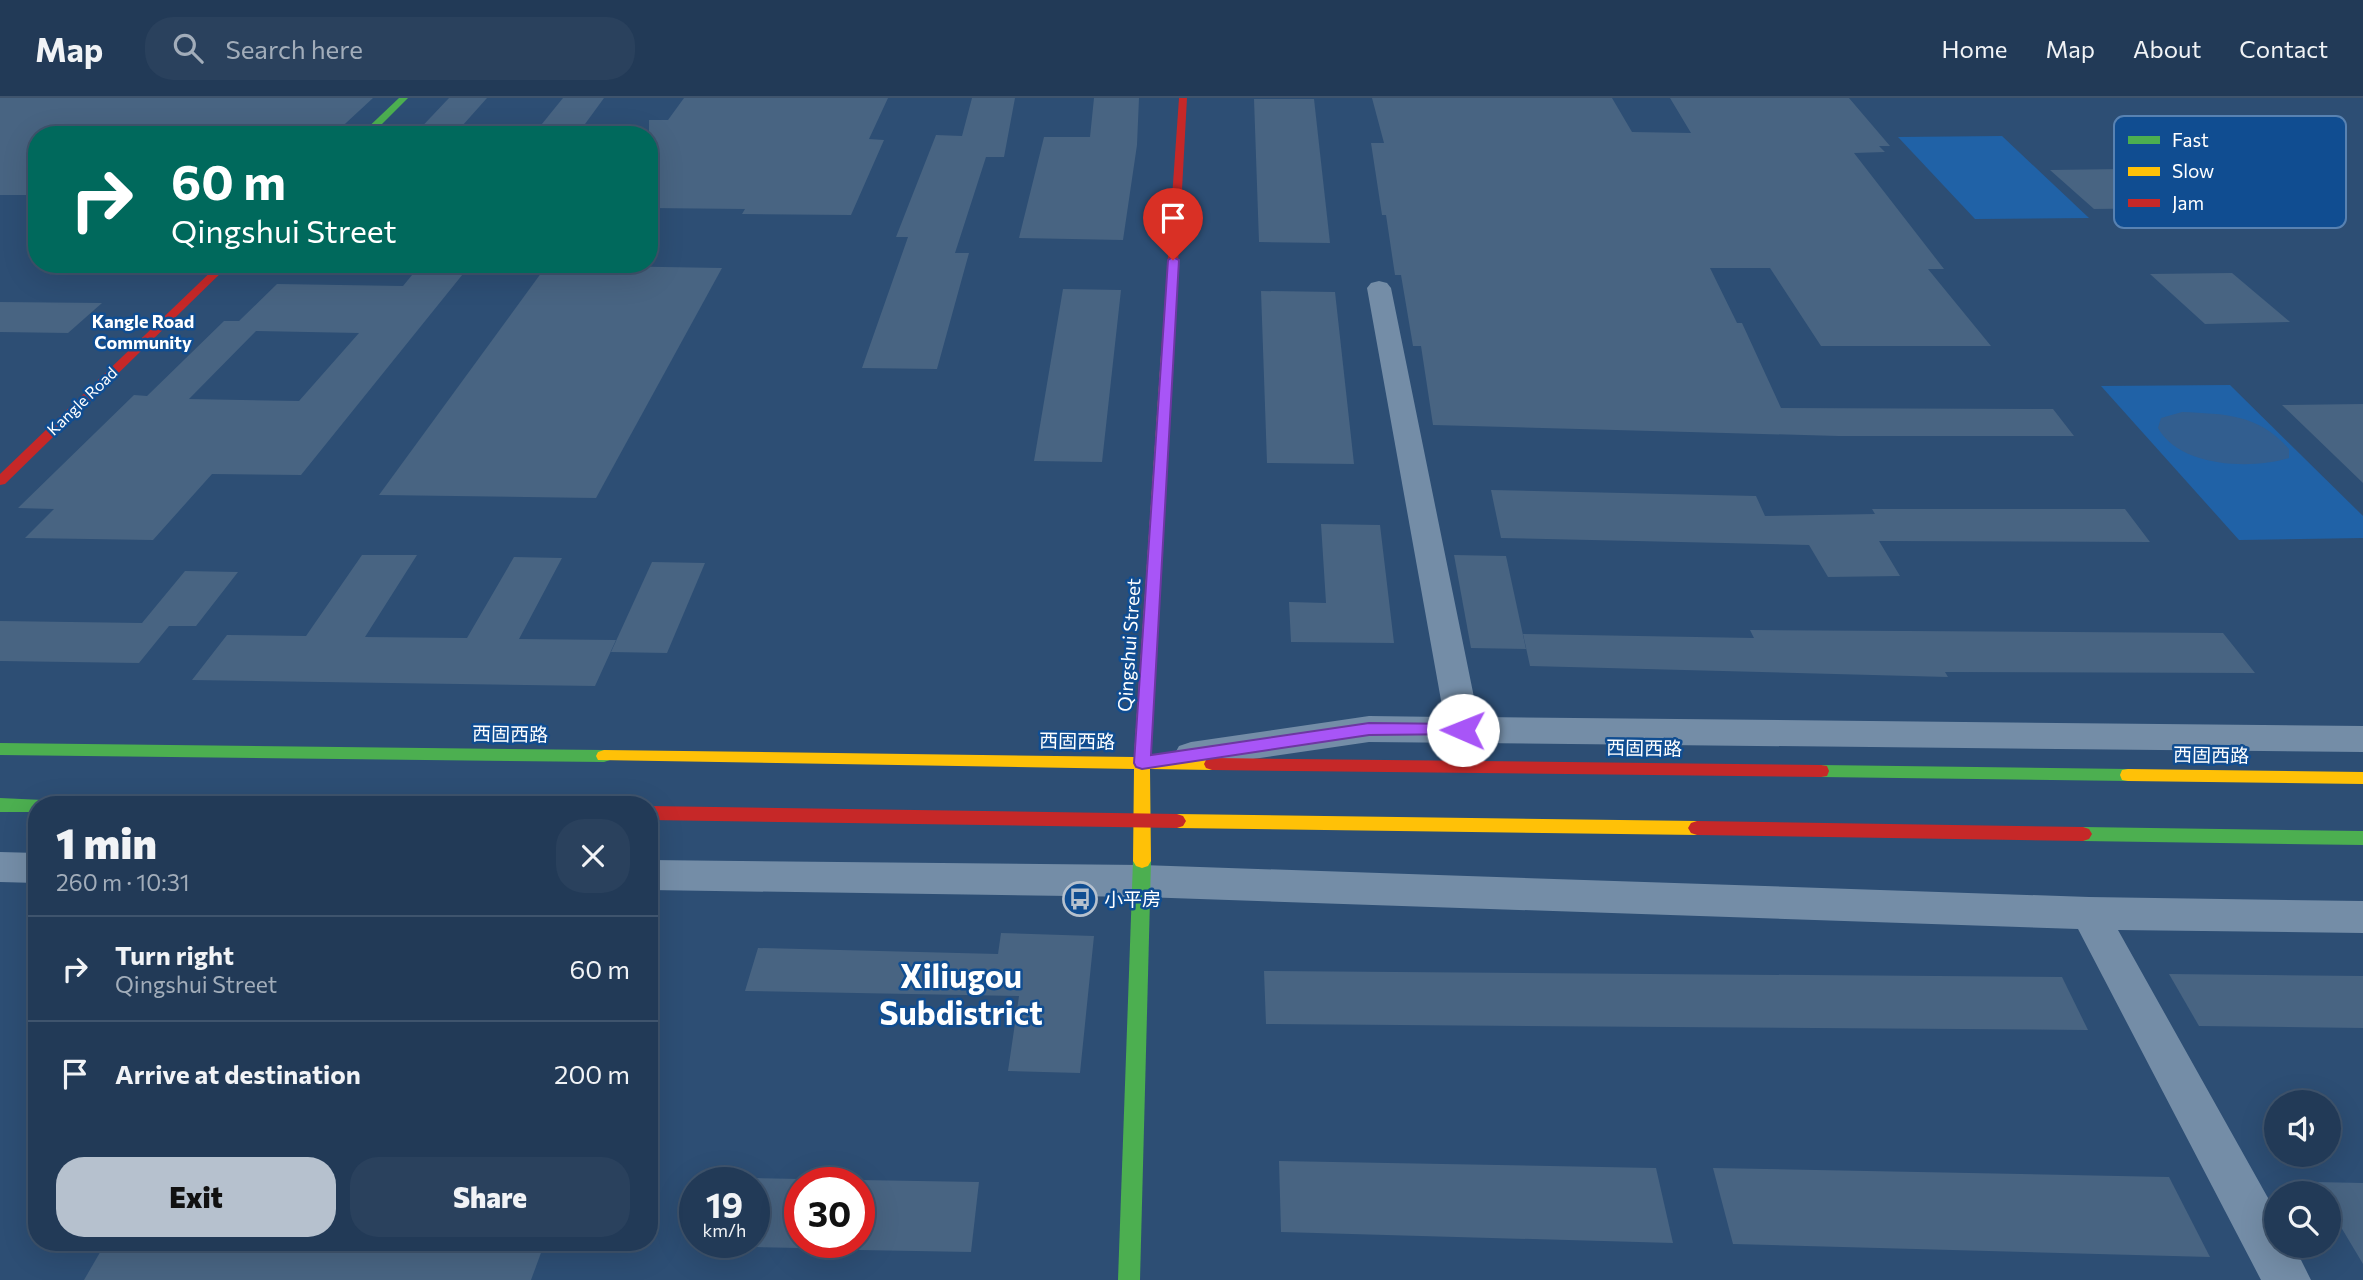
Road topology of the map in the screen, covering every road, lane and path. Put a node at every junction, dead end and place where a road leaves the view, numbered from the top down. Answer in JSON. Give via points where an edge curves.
{"nodes":[{"id":1,"x":404,"y":98,"type":"edge"},
{"id":2,"x":1183,"y":98,"type":"edge"},
{"id":3,"x":374,"y":126,"type":"edge"},
{"id":4,"x":216,"y":273,"type":"edge"},
{"id":5,"x":1378,"y":288,"type":"dead end"},
{"id":6,"x":0,"y":481,"type":"edge"},
{"id":7,"x":1463,"y":730,"type":"junction"},
{"id":8,"x":2363,"y":739,"type":"edge"},
{"id":9,"x":0,"y":749,"type":"edge"},
{"id":10,"x":1142,"y":763,"type":"junction"},
{"id":11,"x":2363,"y":778,"type":"edge"},
{"id":12,"x":0,"y":804,"type":"edge"},
{"id":13,"x":28,"y":805,"type":"edge"},
{"id":14,"x":658,"y":813,"type":"edge"},
{"id":15,"x":1142,"y":820,"type":"junction"},
{"id":16,"x":2363,"y":838,"type":"edge"},
{"id":17,"x":0,"y":867,"type":"edge"},
{"id":18,"x":28,"y":868,"type":"edge"},
{"id":19,"x":658,"y":875,"type":"edge"},
{"id":20,"x":1142,"y":881,"type":"junction"},
{"id":21,"x":2089,"y":913,"type":"junction"},
{"id":22,"x":2363,"y":917,"type":"edge"},
{"id":23,"x":1129,"y":1280,"type":"edge"},
{"id":24,"x":2287,"y":1280,"type":"edge"}],
"edges":[{"from":1,"to":3,"type":"main road"},
{"from":2,"to":10,"type":"main road","name":"Qingshui Street"},
{"from":4,"to":6,"type":"main road","name":"Kangle Road"},
{"from":5,"to":7,"type":"street"},
{"from":7,"to":8,"type":"street"},
{"from":7,"to":10,"type":"street","via":[[1369,729]]},
{"from":9,"to":10,"type":"main road","name":"西固西路"},
{"from":10,"to":11,"type":"main road","name":"西固西路"},
{"from":10,"to":15,"type":"main road","name":"Qingshui Street"},
{"from":12,"to":13,"type":"main road"},
{"from":14,"to":15,"type":"main road"},
{"from":15,"to":16,"type":"main road"},
{"from":15,"to":20,"type":"main road","name":"Qingshui Street"},
{"from":17,"to":18,"type":"street"},
{"from":19,"to":20,"type":"street"},
{"from":20,"to":21,"type":"street"},
{"from":20,"to":23,"type":"main road","name":"Qingshui Street"},
{"from":21,"to":22,"type":"street"},
{"from":21,"to":24,"type":"street"}]}
